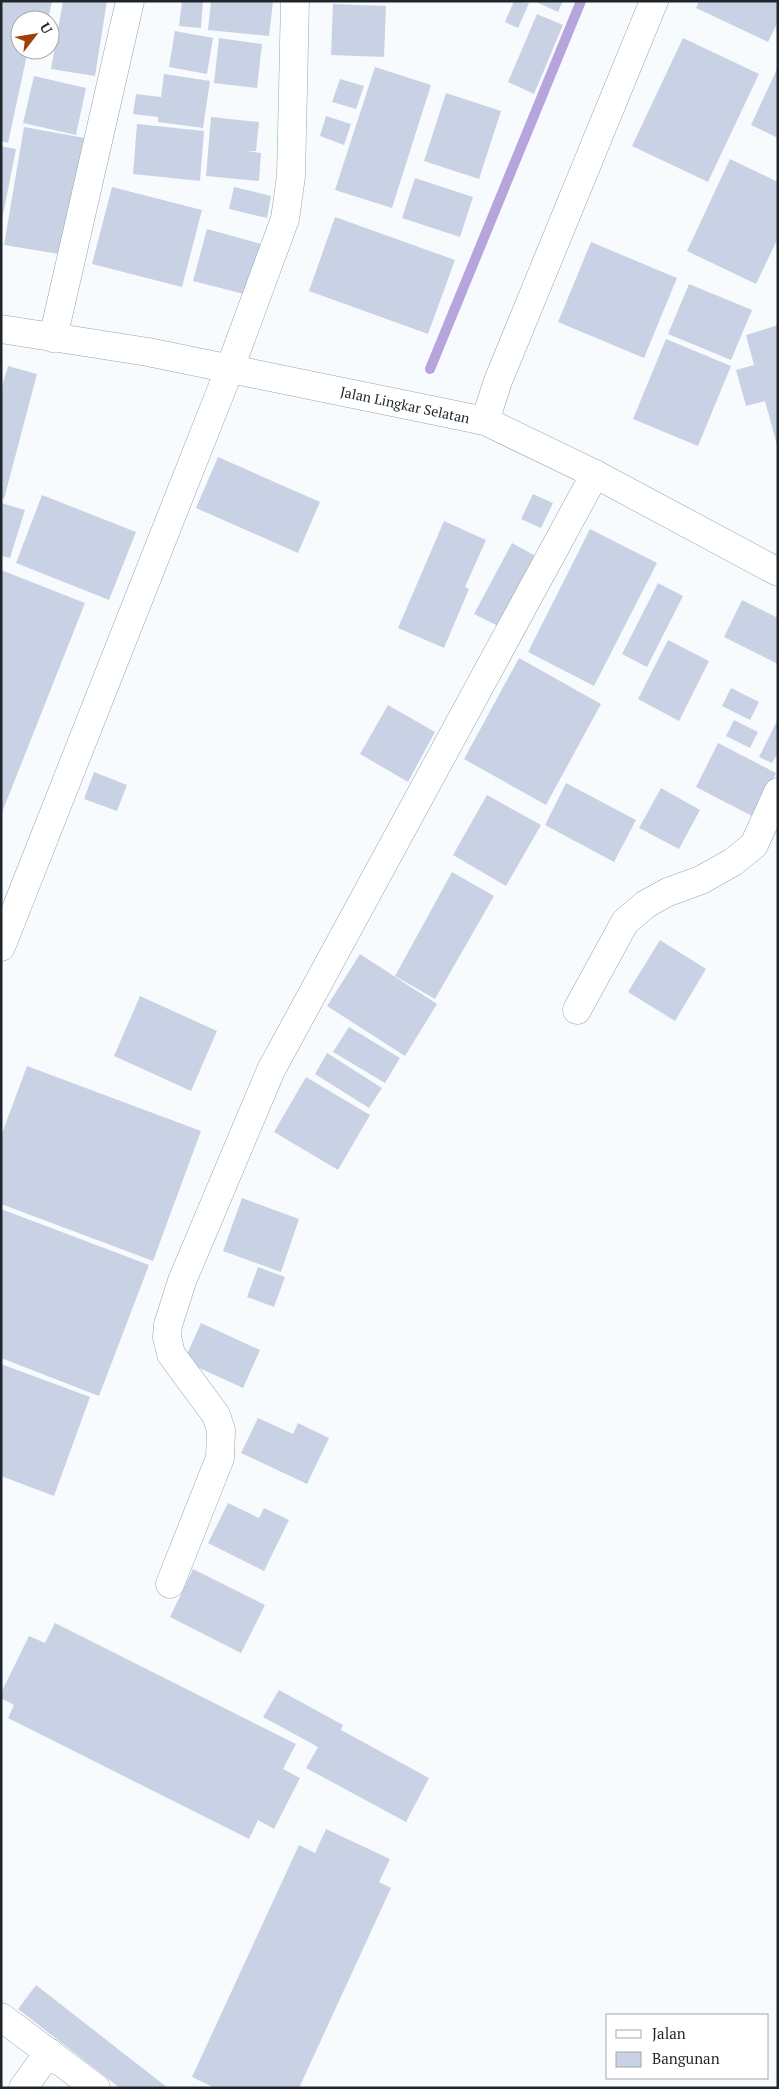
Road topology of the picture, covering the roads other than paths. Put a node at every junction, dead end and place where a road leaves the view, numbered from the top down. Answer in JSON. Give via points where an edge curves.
{"nodes":[{"id":1,"x":130,"y":1,"type":"edge"},
{"id":2,"x":295,"y":1,"type":"edge"},
{"id":3,"x":654,"y":1,"type":"edge"},
{"id":4,"x":1,"y":329,"type":"edge"},
{"id":5,"x":53,"y":338,"type":"junction"},
{"id":6,"x":230,"y":368,"type":"junction"},
{"id":7,"x":485,"y":422,"type":"junction"},
{"id":8,"x":595,"y":474,"type":"junction"},
{"id":9,"x":778,"y":572,"type":"edge"},
{"id":10,"x":778,"y":792,"type":"edge"},
{"id":11,"x":1,"y":947,"type":"edge"},
{"id":12,"x":577,"y":1010,"type":"dead end"},
{"id":13,"x":170,"y":1584,"type":"dead end"},
{"id":14,"x":1,"y":2017,"type":"edge"},
{"id":15,"x":49,"y":2052,"type":"junction"},
{"id":16,"x":23,"y":2088,"type":"edge"},
{"id":17,"x":96,"y":2088,"type":"edge"}],
"edges":[{"from":1,"to":5,"type":"main road"},
{"from":2,"to":6,"type":"main road","via":[[291,176],[285,219]]},
{"from":3,"to":7,"type":"main road","via":[[498,381]]},
{"from":4,"to":5,"type":"main road","name":"Jalan Lingkar Selatan"},
{"from":5,"to":6,"type":"main road","name":"Jalan Lingkar Selatan"},
{"from":6,"to":7,"type":"main road","name":"Jalan Lingkar Selatan"},
{"from":6,"to":11,"type":"main road"},
{"from":7,"to":8,"type":"main road","name":"Jalan Lingkar Selatan"},
{"from":8,"to":9,"type":"main road","name":"Jalan Lingkar Selatan"},
{"from":8,"to":13,"type":"main road","via":[[271,1070],[182,1281],[168,1325],[171,1354],[216,1415],[222,1441],[220,1458]]},
{"from":10,"to":12,"type":"main road","via":[[754,844],[733,862],[646,904],[625,922]]},
{"from":14,"to":15,"type":"main road"},
{"from":15,"to":16,"type":"main road"},
{"from":15,"to":17,"type":"main road"}]}
